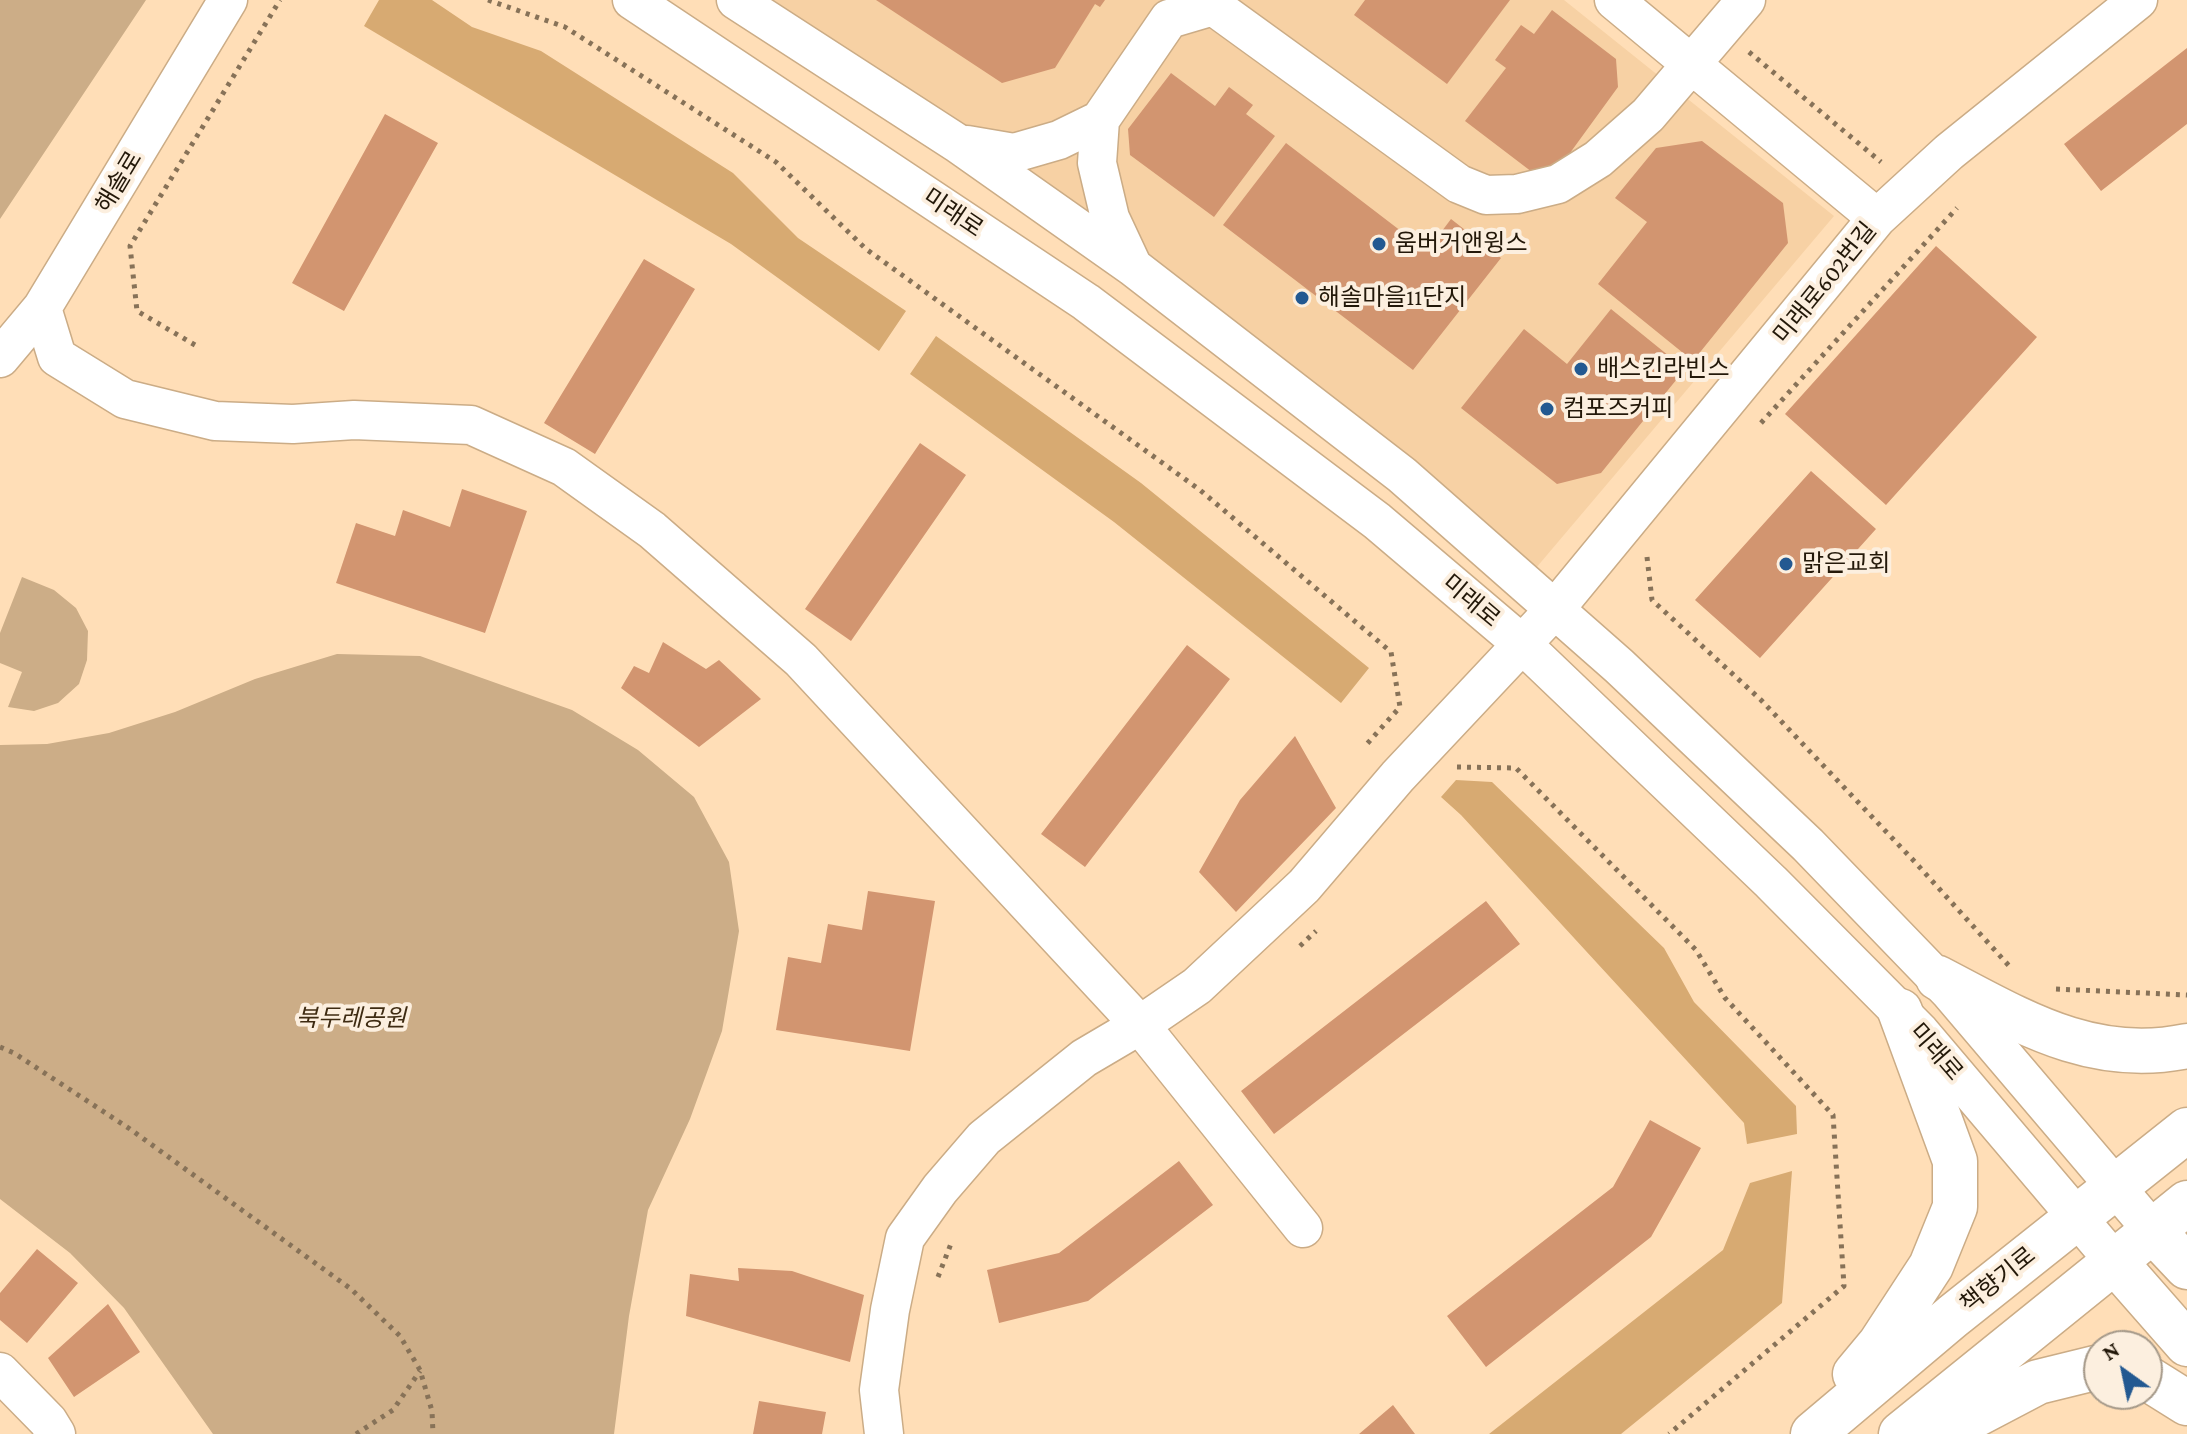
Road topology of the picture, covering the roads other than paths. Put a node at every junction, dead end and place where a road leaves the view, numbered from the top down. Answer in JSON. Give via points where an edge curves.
{"nodes":[{"id":1,"x":228,"y":0,"type":"edge"},
{"id":2,"x":632,"y":0,"type":"edge"},
{"id":3,"x":736,"y":0,"type":"edge"},
{"id":4,"x":1614,"y":0,"type":"edge"},
{"id":5,"x":1746,"y":0,"type":"edge"},
{"id":6,"x":2138,"y":0,"type":"edge"},
{"id":7,"x":1209,"y":3,"type":"edge"},
{"id":8,"x":1168,"y":10,"type":"edge"},
{"id":9,"x":1690,"y":63,"type":"junction"},
{"id":10,"x":1100,"y":120,"type":"junction"},
{"id":11,"x":957,"y":143,"type":"junction"},
{"id":12,"x":1877,"y":218,"type":"junction"},
{"id":13,"x":1133,"y":267,"type":"junction"},
{"id":14,"x":42,"y":308,"type":"junction"},
{"id":15,"x":0,"y":358,"type":"edge"},
{"id":16,"x":1555,"y":609,"type":"junction"},
{"id":17,"x":1522,"y":644,"type":"junction"},
{"id":18,"x":1938,"y":978,"type":"junction"},
{"id":19,"x":1900,"y":1011,"type":"junction"},
{"id":20,"x":1140,"y":1025,"type":"junction"},
{"id":21,"x":2187,"y":1046,"type":"edge"},
{"id":22,"x":2187,"y":1130,"type":"edge"},
{"id":23,"x":2115,"y":1186,"type":"junction"},
{"id":24,"x":2187,"y":1203,"type":"edge"},
{"id":25,"x":2076,"y":1217,"type":"junction"},
{"id":26,"x":1303,"y":1228,"type":"dead end"},
{"id":27,"x":2153,"y":1231,"type":"junction"},
{"id":28,"x":2115,"y":1262,"type":"junction"},
{"id":29,"x":2187,"y":1267,"type":"edge"},
{"id":30,"x":2187,"y":1344,"type":"edge"},
{"id":31,"x":2083,"y":1371,"type":"edge"},
{"id":32,"x":0,"y":1372,"type":"edge"},
{"id":33,"x":2163,"y":1388,"type":"edge"},
{"id":34,"x":2187,"y":1403,"type":"edge"},
{"id":35,"x":56,"y":1434,"type":"edge"},
{"id":36,"x":884,"y":1434,"type":"edge"},
{"id":37,"x":1803,"y":1434,"type":"edge"},
{"id":38,"x":1813,"y":1434,"type":"edge"},
{"id":39,"x":1901,"y":1434,"type":"edge"},
{"id":40,"x":1939,"y":1434,"type":"edge"}],
"edges":[{"from":1,"to":14,"type":"street","name":"해솔로"},
{"from":2,"to":17,"type":"street","name":"미래로","via":[[1086,302],[1377,521]]},
{"from":3,"to":11,"type":"street","name":"미래로"},
{"from":4,"to":9,"type":"street"},
{"from":5,"to":9,"type":"street"},
{"from":6,"to":12,"type":"street","name":"미래로602번길","via":[[1949,152]]},
{"from":7,"to":8,"type":"street"},
{"from":7,"to":9,"type":"street","via":[[1459,184],[1486,195],[1558,184],[1598,159],[1648,115]]},
{"from":8,"to":10,"type":"street"},
{"from":9,"to":12,"type":"street"},
{"from":10,"to":11,"type":"street","via":[[1014,153]]},
{"from":10,"to":13,"type":"street","via":[[1097,163],[1110,218]]},
{"from":11,"to":13,"type":"street","name":"미래로"},
{"from":12,"to":16,"type":"street","name":"미래로602번길"},
{"from":13,"to":16,"type":"street","name":"미래로","via":[[1402,475]]},
{"from":14,"to":15,"type":"street","name":"해솔로"},
{"from":14,"to":20,"type":"street","via":[[57,357],[125,399],[215,421],[471,425],[564,467],[652,530],[801,660]]},
{"from":16,"to":17,"type":"street","name":"미래로602번길"},
{"from":16,"to":18,"type":"street","name":"미래로","via":[[1808,845]]},
{"from":17,"to":19,"type":"street","name":"미래로"},
{"from":17,"to":20,"type":"street","name":"미래로602번길","via":[[1304,886],[1197,986]]},
{"from":18,"to":21,"type":"main road","via":[[2046,1033],[2088,1046],[2158,1052]]},
{"from":18,"to":23,"type":"street","name":"미래로"},
{"from":19,"to":25,"type":"street","name":"미래로"},
{"from":19,"to":37,"type":"main road","via":[[1955,1161],[1955,1207],[1931,1266],[1880,1344]]},
{"from":20,"to":26,"type":"street"},
{"from":20,"to":36,"type":"street","name":"미래로602번길","via":[[1084,1058],[984,1138],[905,1238],[879,1390]]},
{"from":22,"to":23,"type":"main road","name":"책향기로"},
{"from":23,"to":25,"type":"main road","name":"책향기로"},
{"from":23,"to":27,"type":"street","name":"미래로"},
{"from":24,"to":27,"type":"main road"},
{"from":25,"to":28,"type":"street","name":"미래로"},
{"from":25,"to":38,"type":"main road","name":"책향기로"},
{"from":27,"to":28,"type":"main road"},
{"from":27,"to":29,"type":"main road","name":"미래로"},
{"from":28,"to":30,"type":"main road","name":"미래로"},
{"from":28,"to":39,"type":"main road"},
{"from":31,"to":40,"type":"main road","via":[[2038,1382]]},
{"from":32,"to":35,"type":"street"},
{"from":33,"to":34,"type":"main road"}]}
